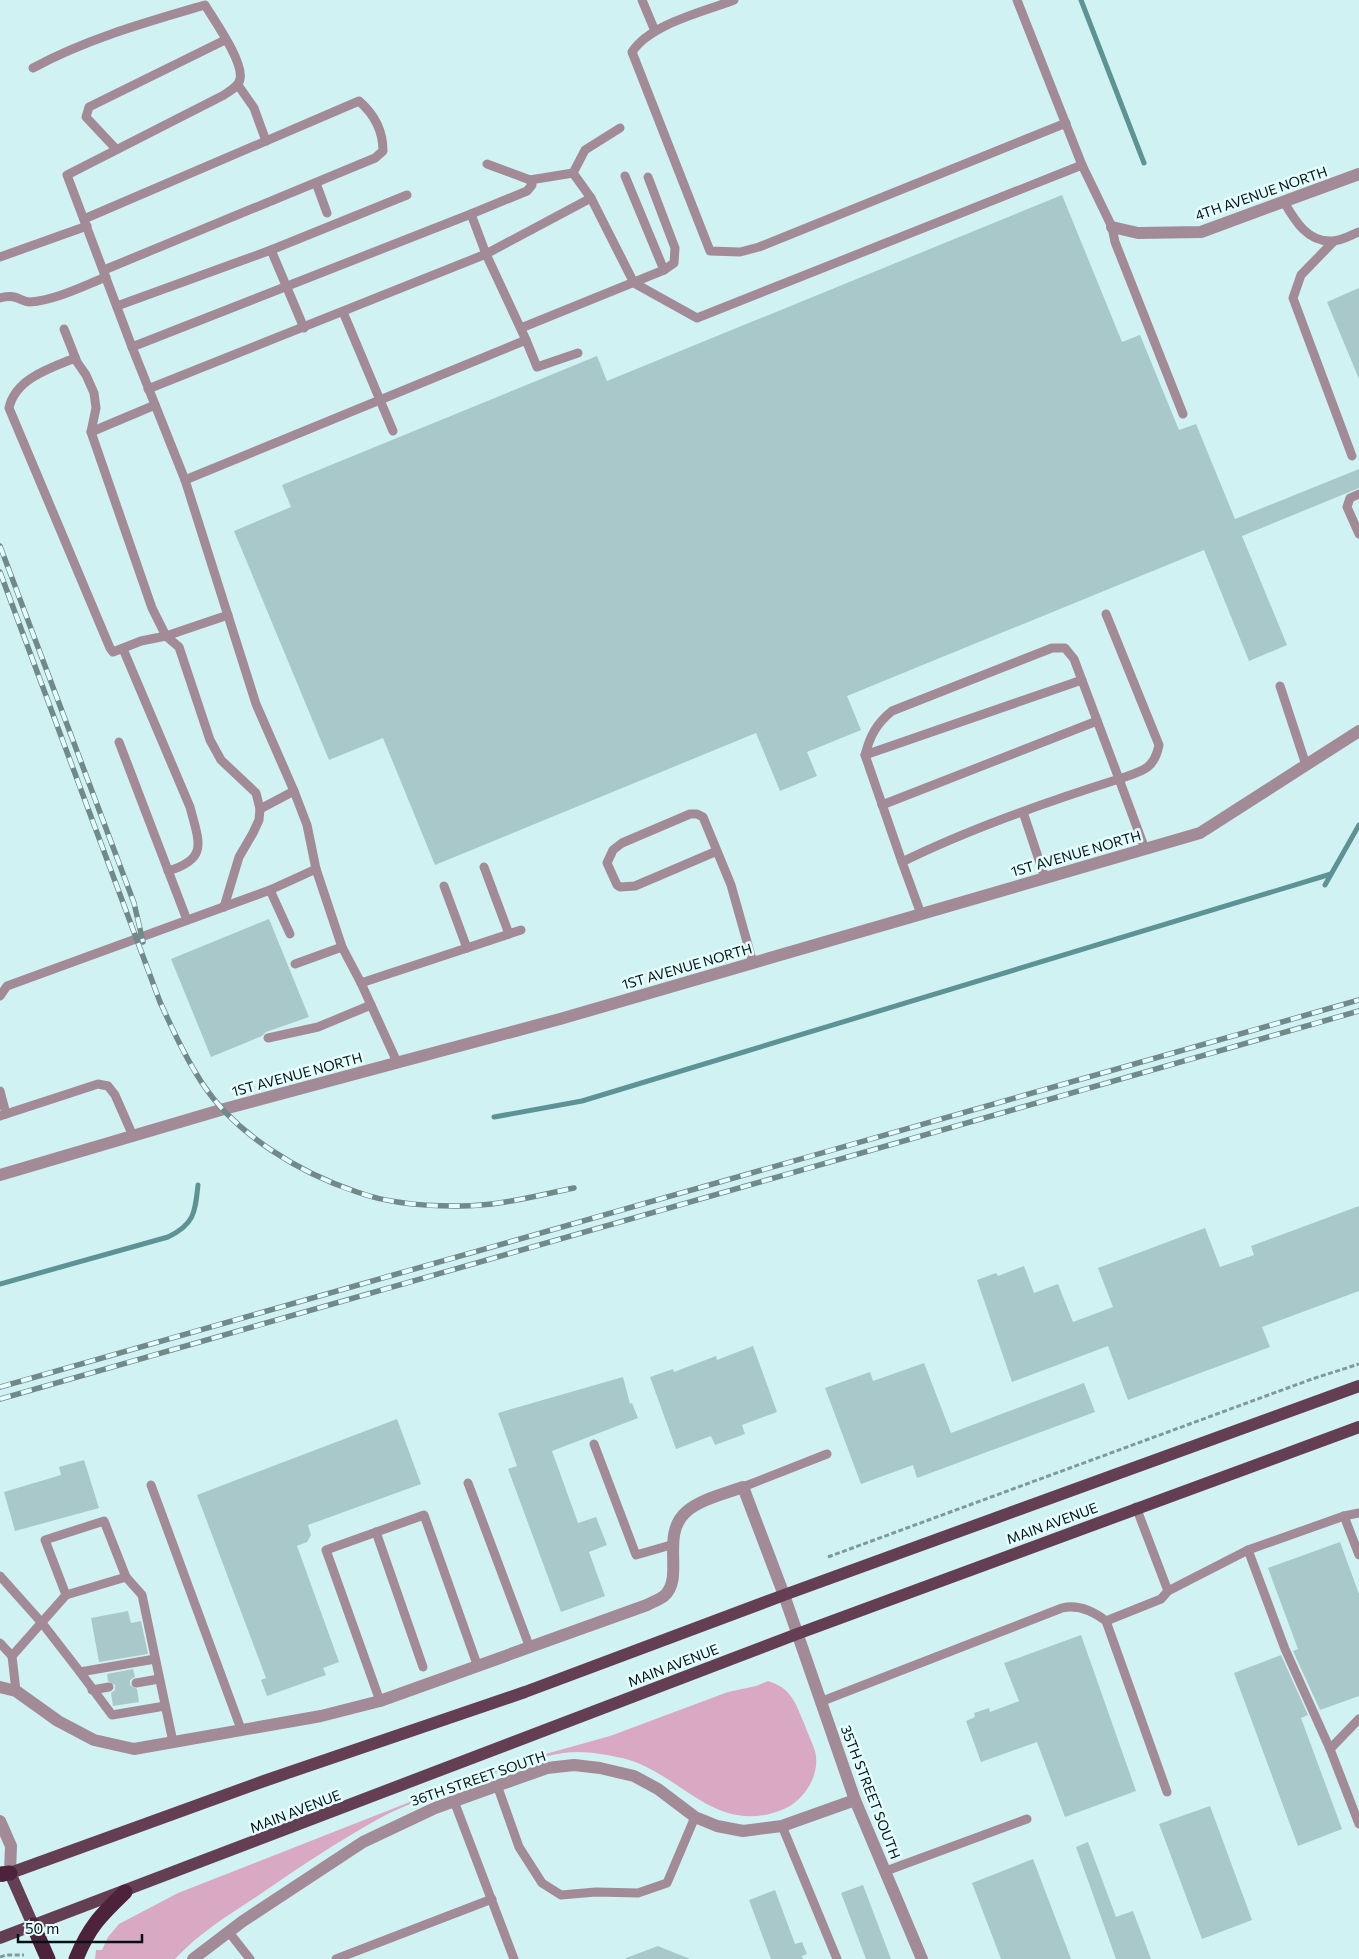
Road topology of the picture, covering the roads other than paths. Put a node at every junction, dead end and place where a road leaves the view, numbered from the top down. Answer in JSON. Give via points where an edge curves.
{"nodes":[{"id":1,"x":642,"y":0,"type":"edge"},
{"id":2,"x":734,"y":0,"type":"edge"},
{"id":3,"x":1017,"y":0,"type":"edge"},
{"id":4,"x":655,"y":31,"type":"junction"},
{"id":5,"x":225,"y":40,"type":"junction"},
{"id":6,"x":33,"y":68,"type":"dead end"},
{"id":7,"x":238,"y":84,"type":"junction"},
{"id":8,"x":1066,"y":122,"type":"junction"},
{"id":9,"x":620,"y":128,"type":"dead end"},
{"id":10,"x":266,"y":141,"type":"junction"},
{"id":11,"x":116,"y":150,"type":"junction"},
{"id":12,"x":487,"y":164,"type":"dead end"},
{"id":13,"x":1082,"y":165,"type":"junction"},
{"id":14,"x":573,"y":173,"type":"junction"},
{"id":15,"x":1359,"y":174,"type":"edge"},
{"id":16,"x":625,"y":176,"type":"dead end"},
{"id":17,"x":648,"y":177,"type":"dead end"},
{"id":18,"x":530,"y":180,"type":"junction"},
{"id":19,"x":316,"y":183,"type":"junction"},
{"id":20,"x":407,"y":195,"type":"dead end"},
{"id":21,"x":591,"y":198,"type":"junction"},
{"id":22,"x":1284,"y":202,"type":"junction"},
{"id":23,"x":327,"y":213,"type":"dead end"},
{"id":24,"x":471,"y":214,"type":"junction"},
{"id":25,"x":86,"y":222,"type":"junction"},
{"id":26,"x":1112,"y":227,"type":"junction"},
{"id":27,"x":1359,"y":232,"type":"edge"},
{"id":28,"x":1334,"y":241,"type":"junction"},
{"id":29,"x":271,"y":250,"type":"junction"},
{"id":30,"x":486,"y":254,"type":"junction"},
{"id":31,"x":0,"y":257,"type":"edge"},
{"id":32,"x":664,"y":270,"type":"junction"},
{"id":33,"x":105,"y":274,"type":"junction"},
{"id":34,"x":634,"y":283,"type":"junction"},
{"id":35,"x":287,"y":287,"type":"junction"},
{"id":36,"x":0,"y":298,"type":"edge"},
{"id":37,"x":117,"y":306,"type":"junction"},
{"id":38,"x":343,"y":312,"type":"junction"},
{"id":39,"x":304,"y":328,"type":"junction"},
{"id":40,"x":521,"y":328,"type":"junction"},
{"id":41,"x":64,"y":329,"type":"dead end"},
{"id":42,"x":526,"y":340,"type":"junction"},
{"id":43,"x":132,"y":346,"type":"junction"},
{"id":44,"x":578,"y":353,"type":"dead end"},
{"id":45,"x":75,"y":358,"type":"junction"},
{"id":46,"x":148,"y":389,"type":"junction"},
{"id":47,"x":380,"y":399,"type":"junction"},
{"id":48,"x":155,"y":405,"type":"junction"},
{"id":49,"x":1183,"y":414,"type":"dead end"},
{"id":50,"x":393,"y":431,"type":"dead end"},
{"id":51,"x":91,"y":432,"type":"junction"},
{"id":52,"x":1352,"y":456,"type":"dead end"},
{"id":53,"x":185,"y":480,"type":"junction"},
{"id":54,"x":1359,"y":494,"type":"edge"},
{"id":55,"x":1359,"y":534,"type":"edge"},
{"id":56,"x":1106,"y":614,"type":"dead end"},
{"id":57,"x":228,"y":615,"type":"junction"},
{"id":58,"x":166,"y":636,"type":"junction"},
{"id":59,"x":122,"y":650,"type":"junction"},
{"id":60,"x":1082,"y":680,"type":"junction"},
{"id":61,"x":1280,"y":686,"type":"dead end"},
{"id":62,"x":1098,"y":721,"type":"junction"},
{"id":63,"x":1359,"y":731,"type":"edge"},
{"id":64,"x":118,"y":742,"type":"dead end"},
{"id":65,"x":865,"y":755,"type":"junction"},
{"id":66,"x":1306,"y":765,"type":"junction"},
{"id":67,"x":1119,"y":779,"type":"junction"},
{"id":68,"x":294,"y":790,"type":"junction"},
{"id":69,"x":882,"y":805,"type":"junction"},
{"id":70,"x":260,"y":809,"type":"junction"},
{"id":71,"x":1023,"y":812,"type":"junction"},
{"id":72,"x":1145,"y":849,"type":"junction"},
{"id":73,"x":717,"y":851,"type":"junction"},
{"id":74,"x":902,"y":862,"type":"junction"},
{"id":75,"x":484,"y":867,"type":"dead end"},
{"id":76,"x":316,"y":869,"type":"junction"},
{"id":77,"x":168,"y":871,"type":"junction"},
{"id":78,"x":1045,"y":878,"type":"junction"},
{"id":79,"x":444,"y":886,"type":"dead end"},
{"id":80,"x":270,"y":890,"type":"junction"},
{"id":81,"x":224,"y":906,"type":"junction"},
{"id":82,"x":921,"y":914,"type":"junction"},
{"id":83,"x":187,"y":920,"type":"junction"},
{"id":84,"x":521,"y":930,"type":"dead end"},
{"id":85,"x":290,"y":934,"type":"dead end"},
{"id":86,"x":509,"y":934,"type":"junction"},
{"id":87,"x":342,"y":947,"type":"junction"},
{"id":88,"x":467,"y":948,"type":"junction"},
{"id":89,"x":753,"y":963,"type":"junction"},
{"id":90,"x":296,"y":964,"type":"dead end"},
{"id":91,"x":361,"y":983,"type":"junction"},
{"id":92,"x":0,"y":996,"type":"edge"},
{"id":93,"x":371,"y":1005,"type":"junction"},
{"id":94,"x":268,"y":1038,"type":"dead end"},
{"id":95,"x":397,"y":1062,"type":"junction"},
{"id":96,"x":0,"y":1091,"type":"edge"},
{"id":97,"x":3,"y":1115,"type":"edge"},
{"id":98,"x":133,"y":1136,"type":"junction"},
{"id":99,"x":0,"y":1175,"type":"edge"},
{"id":100,"x":1359,"y":1386,"type":"edge"},
{"id":101,"x":1359,"y":1427,"type":"edge"},
{"id":102,"x":594,"y":1444,"type":"dead end"},
{"id":103,"x":827,"y":1454,"type":"dead end"},
{"id":104,"x":468,"y":1483,"type":"dead end"},
{"id":105,"x":151,"y":1486,"type":"dead end"},
{"id":106,"x":743,"y":1487,"type":"junction"},
{"id":107,"x":1136,"y":1507,"type":"junction"},
{"id":108,"x":1359,"y":1513,"type":"edge"},
{"id":109,"x":1344,"y":1516,"type":"junction"},
{"id":110,"x":376,"y":1532,"type":"junction"},
{"id":111,"x":672,"y":1545,"type":"junction"},
{"id":112,"x":1248,"y":1550,"type":"junction"},
{"id":113,"x":1359,"y":1555,"type":"edge"},
{"id":114,"x":0,"y":1576,"type":"edge"},
{"id":115,"x":126,"y":1577,"type":"junction"},
{"id":116,"x":1168,"y":1591,"type":"junction"},
{"id":117,"x":66,"y":1595,"type":"junction"},
{"id":118,"x":784,"y":1595,"type":"junction"},
{"id":119,"x":1106,"y":1620,"type":"junction"},
{"id":120,"x":42,"y":1623,"type":"junction"},
{"id":121,"x":796,"y":1634,"type":"junction"},
{"id":122,"x":0,"y":1643,"type":"edge"},
{"id":123,"x":530,"y":1648,"type":"junction"},
{"id":124,"x":12,"y":1656,"type":"junction"},
{"id":125,"x":155,"y":1659,"type":"junction"},
{"id":126,"x":423,"y":1667,"type":"dead end"},
{"id":127,"x":478,"y":1667,"type":"junction"},
{"id":128,"x":80,"y":1672,"type":"junction"},
{"id":129,"x":159,"y":1679,"type":"junction"},
{"id":130,"x":136,"y":1682,"type":"dead end"},
{"id":131,"x":0,"y":1687,"type":"edge"},
{"id":132,"x":109,"y":1687,"type":"dead end"},
{"id":133,"x":92,"y":1690,"type":"junction"},
{"id":134,"x":16,"y":1691,"type":"junction"},
{"id":135,"x":380,"y":1701,"type":"junction"},
{"id":136,"x":820,"y":1702,"type":"junction"},
{"id":137,"x":165,"y":1706,"type":"junction"},
{"id":138,"x":1359,"y":1720,"type":"edge"},
{"id":139,"x":241,"y":1729,"type":"junction"},
{"id":140,"x":173,"y":1742,"type":"junction"},
{"id":141,"x":1330,"y":1749,"type":"junction"},
{"id":142,"x":497,"y":1784,"type":"junction"},
{"id":143,"x":1167,"y":1792,"type":"dead end"},
{"id":144,"x":854,"y":1800,"type":"junction"},
{"id":145,"x":454,"y":1801,"type":"junction"},
{"id":146,"x":695,"y":1817,"type":"junction"},
{"id":147,"x":1028,"y":1818,"type":"dead end"},
{"id":148,"x":0,"y":1821,"type":"edge"},
{"id":149,"x":1359,"y":1824,"type":"edge"},
{"id":150,"x":782,"y":1826,"type":"junction"},
{"id":151,"x":0,"y":1859,"type":"edge"},
{"id":152,"x":886,"y":1871,"type":"junction"},
{"id":153,"x":3,"y":1875,"type":"edge"},
{"id":154,"x":125,"y":1892,"type":"junction"},
{"id":155,"x":492,"y":1899,"type":"junction"},
{"id":156,"x":34,"y":1925,"type":"junction"},
{"id":157,"x":228,"y":1931,"type":"junction"},
{"id":158,"x":0,"y":1938,"type":"edge"},
{"id":159,"x":48,"y":1959,"type":"edge"},
{"id":160,"x":76,"y":1959,"type":"edge"},
{"id":161,"x":194,"y":1959,"type":"edge"},
{"id":162,"x":250,"y":1959,"type":"edge"},
{"id":163,"x":336,"y":1959,"type":"edge"},
{"id":164,"x":514,"y":1959,"type":"edge"},
{"id":165,"x":837,"y":1959,"type":"edge"},
{"id":166,"x":922,"y":1959,"type":"edge"}],
"edges":[{"from":1,"to":4,"type":"lane"},
{"from":2,"to":4,"type":"lane"},
{"from":3,"to":8,"type":"lane"},
{"from":4,"to":8,"type":"lane","via":[[639,42],[632,52],[710,251],[740,252],[759,247]]},
{"from":5,"to":6,"type":"lane","via":[[205,5],[88,44]]},
{"from":5,"to":7,"type":"lane","via":[[238,63],[241,77]]},
{"from":5,"to":11,"type":"lane","via":[[89,107],[86,117]]},
{"from":7,"to":10,"type":"lane","via":[[254,108]]},
{"from":7,"to":11,"type":"lane","via":[[224,95]]},
{"from":8,"to":13,"type":"lane"},
{"from":9,"to":14,"type":"lane","via":[[585,150]]},
{"from":10,"to":19,"type":"lane","via":[[360,101],[368,108],[379,128],[383,151],[375,158]]},
{"from":10,"to":25,"type":"lane"},
{"from":11,"to":25,"type":"lane","via":[[67,174]]},
{"from":12,"to":18,"type":"lane"},
{"from":13,"to":26,"type":"lane"},
{"from":13,"to":34,"type":"lane","via":[[697,318]]},
{"from":14,"to":18,"type":"lane"},
{"from":14,"to":21,"type":"lane"},
{"from":15,"to":22,"type":"street","name":"4TH AVENUE NORTH"},
{"from":16,"to":32,"type":"lane"},
{"from":17,"to":32,"type":"lane","via":[[675,248],[674,263]]},
{"from":18,"to":24,"type":"lane","via":[[532,185],[527,191]]},
{"from":19,"to":23,"type":"lane"},
{"from":19,"to":33,"type":"lane"},
{"from":20,"to":29,"type":"lane"},
{"from":21,"to":30,"type":"lane"},
{"from":21,"to":34,"type":"lane"},
{"from":22,"to":26,"type":"street","name":"4TH AVENUE NORTH","via":[[1201,232],[1138,233]]},
{"from":22,"to":28,"type":"lane","via":[[1295,221],[1314,239]]},
{"from":24,"to":30,"type":"lane"},
{"from":24,"to":35,"type":"lane"},
{"from":25,"to":31,"type":"lane"},
{"from":25,"to":33,"type":"lane"},
{"from":26,"to":49,"type":"lane","via":[[1115,242]]},
{"from":27,"to":28,"type":"lane"},
{"from":28,"to":52,"type":"lane","via":[[1301,274],[1293,298]]},
{"from":29,"to":35,"type":"lane"},
{"from":29,"to":37,"type":"lane"},
{"from":30,"to":38,"type":"lane"},
{"from":30,"to":40,"type":"lane"},
{"from":32,"to":34,"type":"lane"},
{"from":33,"to":36,"type":"lane","via":[[46,299],[27,302],[16,296]]},
{"from":33,"to":37,"type":"lane"},
{"from":34,"to":40,"type":"lane"},
{"from":35,"to":39,"type":"lane"},
{"from":35,"to":43,"type":"lane"},
{"from":37,"to":43,"type":"lane"},
{"from":38,"to":39,"type":"lane"},
{"from":38,"to":47,"type":"lane"},
{"from":39,"to":46,"type":"lane"},
{"from":40,"to":42,"type":"lane"},
{"from":41,"to":45,"type":"lane"},
{"from":42,"to":44,"type":"lane","via":[[537,367]]},
{"from":42,"to":47,"type":"lane"},
{"from":43,"to":46,"type":"lane"},
{"from":45,"to":51,"type":"lane","via":[[94,393],[96,408]]},
{"from":45,"to":59,"type":"lane","via":[[50,368],[20,387],[12,394],[9,408],[105,638],[113,652]]},
{"from":46,"to":48,"type":"lane"},
{"from":47,"to":50,"type":"lane"},
{"from":47,"to":53,"type":"lane"},
{"from":48,"to":51,"type":"lane"},
{"from":48,"to":53,"type":"lane"},
{"from":51,"to":58,"type":"lane","via":[[152,608]]},
{"from":53,"to":57,"type":"lane"},
{"from":54,"to":55,"type":"lane","via":[[1350,498],[1347,507]]},
{"from":56,"to":67,"type":"lane","via":[[1159,745],[1149,768]]},
{"from":57,"to":58,"type":"lane"},
{"from":57,"to":68,"type":"lane","via":[[256,704]]},
{"from":58,"to":59,"type":"lane","via":[[140,641]]},
{"from":58,"to":70,"type":"lane","via":[[179,647],[213,747],[221,760],[256,794]]},
{"from":59,"to":77,"type":"lane","via":[[190,807],[197,835],[194,859]]},
{"from":60,"to":62,"type":"lane"},
{"from":60,"to":65,"type":"lane"},
{"from":60,"to":65,"type":"lane","via":[[1074,659],[1065,648],[1052,648],[892,711],[869,737]]},
{"from":61,"to":66,"type":"lane"},
{"from":62,"to":67,"type":"lane"},
{"from":62,"to":69,"type":"lane"},
{"from":63,"to":66,"type":"street","name":"1ST AVENUE NORTH"},
{"from":64,"to":77,"type":"lane"},
{"from":65,"to":69,"type":"lane"},
{"from":66,"to":72,"type":"street","name":"1ST AVENUE NORTH","via":[[1200,833]]},
{"from":67,"to":71,"type":"lane"},
{"from":67,"to":72,"type":"lane"},
{"from":68,"to":70,"type":"lane"},
{"from":68,"to":76,"type":"lane","via":[[307,825]]},
{"from":69,"to":74,"type":"lane"},
{"from":70,"to":81,"type":"lane","via":[[253,833],[239,857]]},
{"from":71,"to":74,"type":"lane","via":[[934,846]]},
{"from":71,"to":78,"type":"lane"},
{"from":72,"to":78,"type":"street","name":"1ST AVENUE NORTH"},
{"from":73,"to":73,"type":"lane","via":[[702,817],[690,814],[622,843],[613,850],[607,863],[617,885],[627,888]]},
{"from":73,"to":89,"type":"lane","via":[[731,885]]},
{"from":74,"to":82,"type":"lane"},
{"from":75,"to":86,"type":"lane"},
{"from":76,"to":80,"type":"lane"},
{"from":76,"to":87,"type":"lane"},
{"from":77,"to":83,"type":"lane"},
{"from":78,"to":82,"type":"street","name":"1ST AVENUE NORTH"},
{"from":79,"to":88,"type":"lane"},
{"from":80,"to":81,"type":"lane"},
{"from":80,"to":85,"type":"lane"},
{"from":81,"to":83,"type":"lane"},
{"from":82,"to":89,"type":"street","name":"1ST AVENUE NORTH"},
{"from":83,"to":92,"type":"lane","via":[[7,986]]},
{"from":84,"to":86,"type":"lane"},
{"from":86,"to":88,"type":"lane"},
{"from":87,"to":90,"type":"lane"},
{"from":87,"to":91,"type":"lane"},
{"from":88,"to":91,"type":"lane"},
{"from":89,"to":95,"type":"street","name":"1ST AVENUE NORTH"},
{"from":91,"to":93,"type":"lane"},
{"from":93,"to":94,"type":"lane","via":[[318,1027]]},
{"from":93,"to":95,"type":"lane"},
{"from":95,"to":98,"type":"street","name":"1ST AVENUE NORTH"},
{"from":96,"to":97,"type":"lane"},
{"from":97,"to":98,"type":"lane","via":[[98,1084],[108,1086],[115,1095]]},
{"from":98,"to":99,"type":"street","name":"1ST AVENUE NORTH"},
{"from":100,"to":118,"type":"main road","name":"MAIN AVENUE"},
{"from":101,"to":107,"type":"main road","name":"MAIN AVENUE"},
{"from":102,"to":111,"type":"lane","via":[[636,1555]]},
{"from":103,"to":106,"type":"lane"},
{"from":104,"to":123,"type":"lane"},
{"from":105,"to":139,"type":"lane"},
{"from":106,"to":111,"type":"street","via":[[685,1512],[676,1526]]},
{"from":106,"to":118,"type":"street","name":"35TH STREET SOUTH"},
{"from":107,"to":116,"type":"lane"},
{"from":107,"to":121,"type":"main road","name":"MAIN AVENUE"},
{"from":108,"to":109,"type":"lane"},
{"from":109,"to":112,"type":"lane"},
{"from":109,"to":113,"type":"lane"},
{"from":110,"to":126,"type":"lane"},
{"from":110,"to":127,"type":"lane","via":[[424,1514]]},
{"from":110,"to":135,"type":"lane","via":[[326,1550]]},
{"from":111,"to":123,"type":"street","via":[[673,1579],[665,1595],[647,1605]]},
{"from":112,"to":116,"type":"lane"},
{"from":112,"to":141,"type":"lane","via":[[1285,1649]]},
{"from":114,"to":120,"type":"lane"},
{"from":115,"to":117,"type":"lane"},
{"from":115,"to":117,"type":"lane","via":[[104,1520],[45,1540]]},
{"from":115,"to":125,"type":"lane","via":[[142,1594]]},
{"from":116,"to":119,"type":"lane","via":[[1154,1602]]},
{"from":117,"to":120,"type":"lane"},
{"from":118,"to":121,"type":"street","name":"35TH STREET SOUTH"},
{"from":118,"to":153,"type":"main road","name":"MAIN AVENUE","via":[[525,1692]]},
{"from":119,"to":136,"type":"lane","via":[[1094,1612],[1072,1606],[1062,1608]]},
{"from":119,"to":143,"type":"lane"},
{"from":120,"to":124,"type":"lane"},
{"from":120,"to":128,"type":"lane"},
{"from":121,"to":136,"type":"street","name":"35TH STREET SOUTH"},
{"from":121,"to":154,"type":"main road","name":"MAIN AVENUE"},
{"from":122,"to":124,"type":"lane"},
{"from":123,"to":127,"type":"street"},
{"from":124,"to":134,"type":"lane"},
{"from":125,"to":128,"type":"lane"},
{"from":125,"to":129,"type":"lane"},
{"from":127,"to":135,"type":"street"},
{"from":128,"to":133,"type":"lane"},
{"from":129,"to":130,"type":"lane"},
{"from":129,"to":137,"type":"lane"},
{"from":131,"to":134,"type":"street"},
{"from":132,"to":133,"type":"lane"},
{"from":133,"to":137,"type":"lane","via":[[112,1715]]},
{"from":134,"to":140,"type":"street","via":[[58,1721],[94,1740],[134,1749]]},
{"from":135,"to":139,"type":"street","via":[[320,1716]]},
{"from":136,"to":144,"type":"street","name":"35TH STREET SOUTH"},
{"from":137,"to":140,"type":"lane"},
{"from":138,"to":141,"type":"lane"},
{"from":139,"to":140,"type":"street"},
{"from":141,"to":149,"type":"lane"},
{"from":142,"to":145,"type":"street","name":"36TH STREET SOUTH"},
{"from":142,"to":146,"type":"street","name":"36TH STREET SOUTH","via":[[546,1768],[574,1765],[600,1768],[634,1776]]},
{"from":142,"to":146,"type":"lane","via":[[519,1847],[542,1883],[562,1895],[596,1892],[638,1894],[666,1882]]},
{"from":144,"to":150,"type":"street","name":"36TH STREET SOUTH"},
{"from":144,"to":152,"type":"street","name":"35TH STREET SOUTH"},
{"from":145,"to":155,"type":"lane"},
{"from":145,"to":157,"type":"street","name":"36TH STREET SOUTH","via":[[407,1819],[363,1842]]},
{"from":146,"to":150,"type":"street","name":"36TH STREET SOUTH","via":[[743,1831]]},
{"from":147,"to":152,"type":"lane"},
{"from":148,"to":153,"type":"street","via":[[11,1846]]},
{"from":150,"to":165,"type":"lane"},
{"from":151,"to":153,"type":"street"},
{"from":152,"to":166,"type":"street","name":"35TH STREET SOUTH"},
{"from":153,"to":156,"type":"main road"},
{"from":154,"to":156,"type":"main road","name":"MAIN AVENUE"},
{"from":154,"to":160,"type":"highway","via":[[95,1921]]},
{"from":155,"to":163,"type":"lane"},
{"from":155,"to":164,"type":"lane"},
{"from":156,"to":158,"type":"main road","name":"MAIN AVENUE"},
{"from":156,"to":159,"type":"highway"},
{"from":157,"to":161,"type":"street","name":"36TH STREET SOUTH"},
{"from":157,"to":162,"type":"lane"}]}
